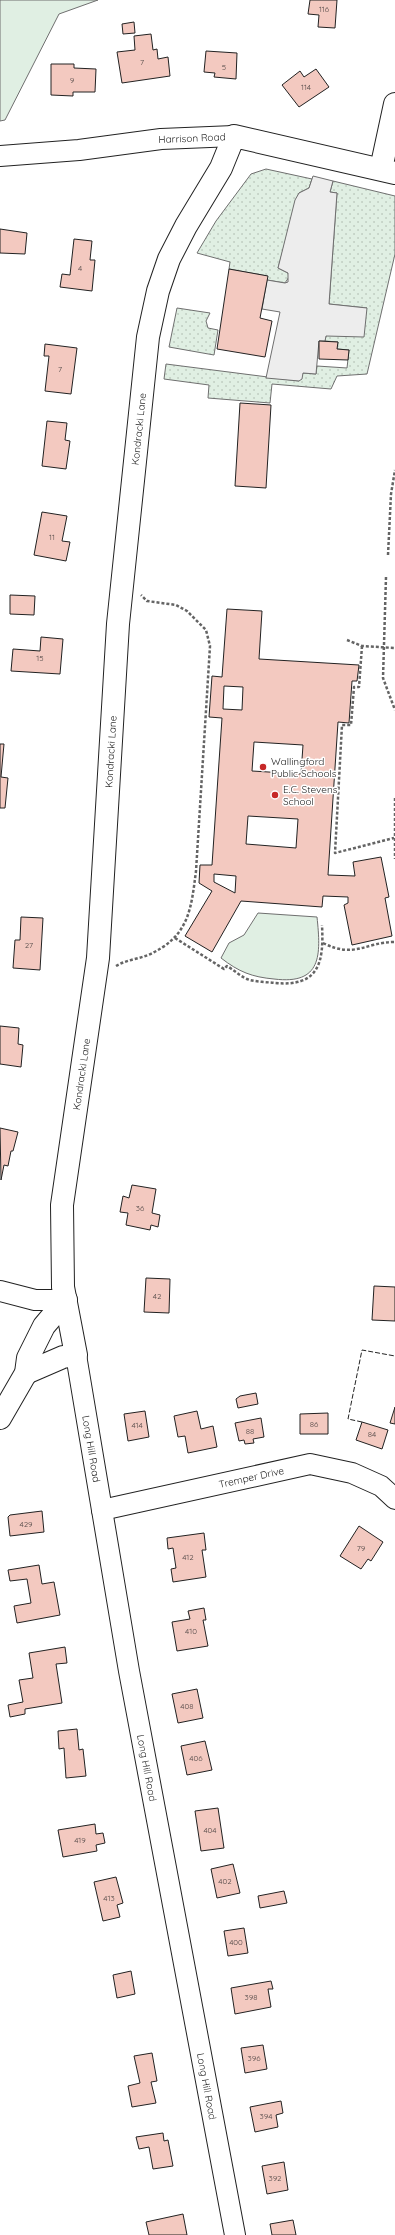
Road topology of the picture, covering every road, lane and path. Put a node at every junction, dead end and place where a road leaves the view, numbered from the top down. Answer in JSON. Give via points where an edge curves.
{"nodes":[{"id":1,"x":395,"y":104,"type":"edge"},
{"id":2,"x":234,"y":136,"type":"junction"},
{"id":3,"x":0,"y":156,"type":"edge"},
{"id":4,"x":388,"y":171,"type":"edge"},
{"id":5,"x":395,"y":470,"type":"edge"},
{"id":6,"x":388,"y":555,"type":"dead end"},
{"id":7,"x":386,"y":577,"type":"dead end"},
{"id":8,"x":138,"y":592,"type":"dead end"},
{"id":9,"x":347,"y":640,"type":"dead end"},
{"id":10,"x":362,"y":646,"type":"junction"},
{"id":11,"x":384,"y":647,"type":"junction"},
{"id":12,"x":395,"y":648,"type":"edge"},
{"id":13,"x":395,"y":710,"type":"edge"},
{"id":14,"x":395,"y":798,"type":"edge"},
{"id":15,"x":394,"y":838,"type":"edge"},
{"id":16,"x":395,"y":859,"type":"edge"},
{"id":17,"x":322,"y":925,"type":"dead end"},
{"id":18,"x":175,"y":938,"type":"junction"},
{"id":19,"x":395,"y":942,"type":"edge"},
{"id":20,"x":323,"y":943,"type":"junction"},
{"id":21,"x":115,"y":966,"type":"dead end"},
{"id":22,"x":0,"y":1291,"type":"edge"},
{"id":23,"x":66,"y":1300,"type":"junction"},
{"id":24,"x":76,"y":1354,"type":"junction"},
{"id":25,"x":26,"y":1373,"type":"junction"},
{"id":26,"x":0,"y":1418,"type":"edge"},
{"id":27,"x":395,"y":1499,"type":"edge"},
{"id":28,"x":102,"y":1510,"type":"junction"},
{"id":29,"x":235,"y":2235,"type":"edge"}],
"edges":[{"from":1,"to":4,"type":"main road"},
{"from":2,"to":3,"type":"street","name":"Harrison Road","via":[[161,139],[80,150]]},
{"from":2,"to":4,"type":"main road","name":"Harrison Road"},
{"from":2,"to":23,"type":"main road","name":"Kondracki Lane","via":[[221,168],[169,259],[158,291],[148,337],[118,624],[98,954],[62,1205],[62,1266]]},
{"from":5,"to":6,"type":"path","via":[[391,494]]},
{"from":7,"to":11,"type":"path"},
{"from":8,"to":18,"type":"path","via":[[147,601],[176,605],[187,611],[206,630],[210,646],[194,886],[188,920]]},
{"from":9,"to":10,"type":"path"},
{"from":10,"to":11,"type":"path"},
{"from":10,"to":15,"type":"path","via":[[359,687],[354,687],[351,726],[342,725],[335,853]]},
{"from":11,"to":12,"type":"path"},
{"from":11,"to":13,"type":"path","via":[[383,678]]},
{"from":14,"to":15,"type":"path"},
{"from":15,"to":16,"type":"path"},
{"from":17,"to":20,"type":"path"},
{"from":18,"to":20,"type":"path","via":[[224,969],[227,966],[250,980],[292,984],[313,975]]},
{"from":18,"to":21,"type":"path","via":[[149,955]]},
{"from":19,"to":20,"type":"path","via":[[341,950]]},
{"from":22,"to":23,"type":"street","via":[[35,1300]]},
{"from":23,"to":24,"type":"main road","name":"Long Hill Road"},
{"from":23,"to":25,"type":"main road","via":[[44,1326],[28,1358]]},
{"from":24,"to":25,"type":"main road"},
{"from":24,"to":28,"type":"street","name":"Long Hill Road"},
{"from":25,"to":26,"type":"main road"},
{"from":27,"to":28,"type":"street","name":"Tremper Drive","via":[[381,1486],[352,1472],[310,1464]]},
{"from":28,"to":29,"type":"street","name":"Long Hill Road"}]}
